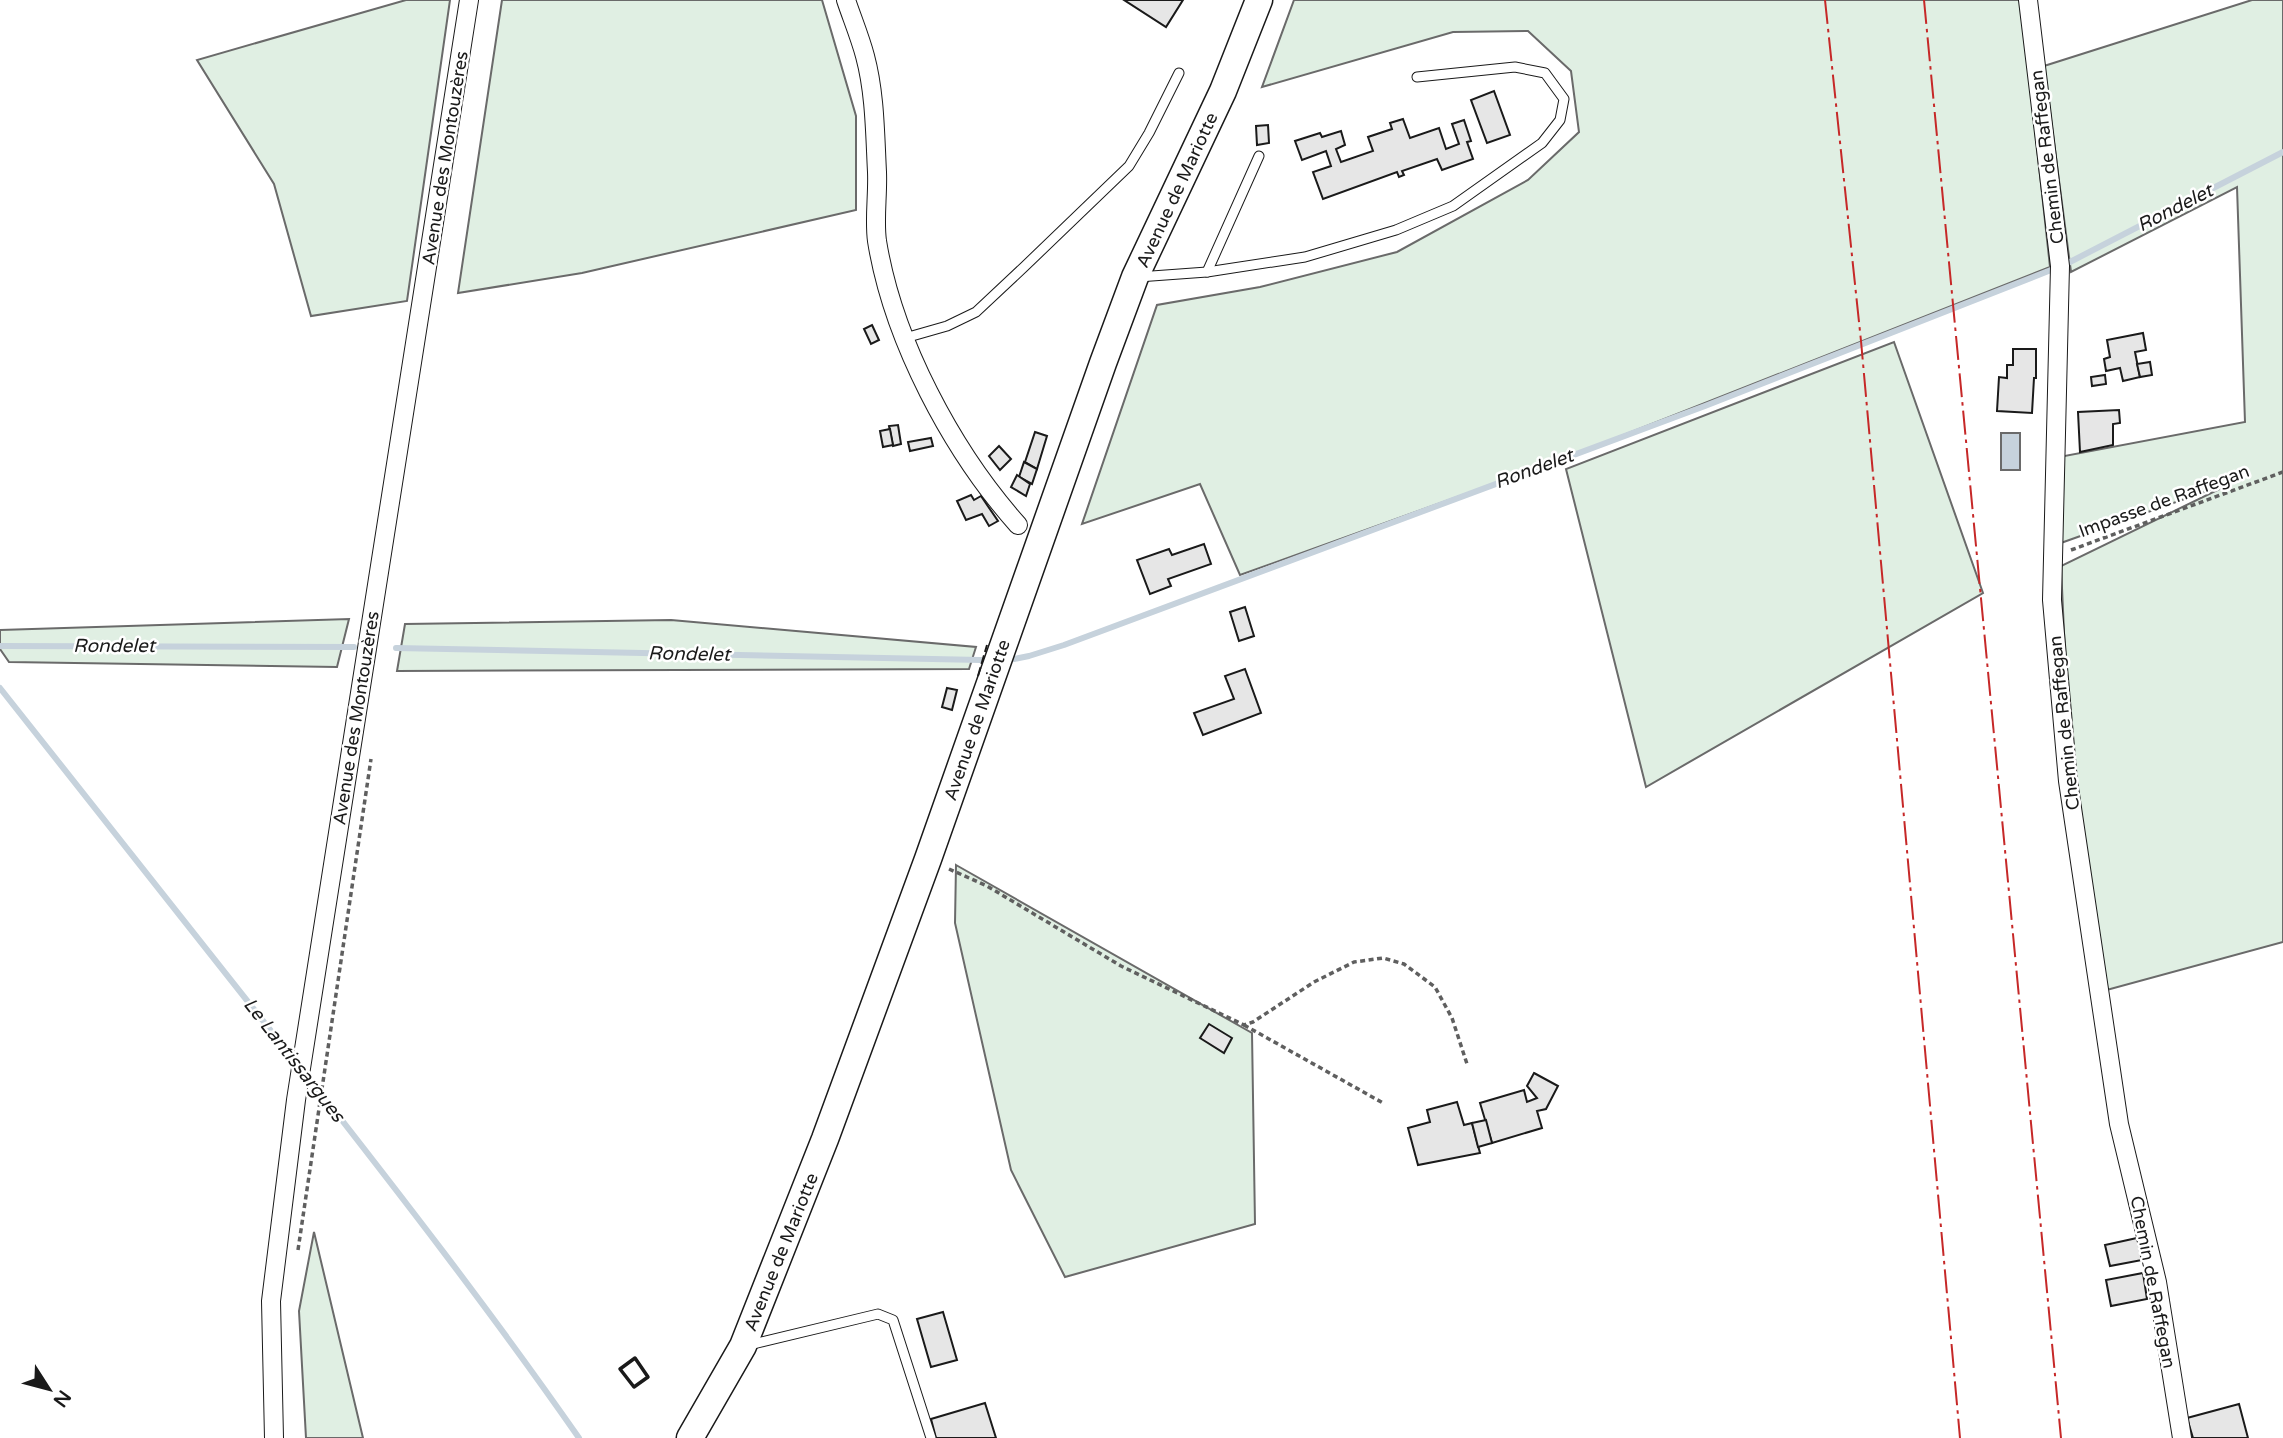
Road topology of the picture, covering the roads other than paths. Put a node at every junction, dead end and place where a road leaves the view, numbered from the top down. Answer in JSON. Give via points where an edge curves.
{"nodes":[{"id":1,"x":469,"y":0,"type":"edge"},
{"id":2,"x":846,"y":0,"type":"edge"},
{"id":3,"x":1259,"y":0,"type":"edge"},
{"id":4,"x":2028,"y":0,"type":"edge"},
{"id":5,"x":1179,"y":73,"type":"dead end"},
{"id":6,"x":1417,"y":77,"type":"dead end"},
{"id":7,"x":1259,"y":156,"type":"dead end"},
{"id":8,"x":1207,"y":272,"type":"junction"},
{"id":9,"x":1135,"y":277,"type":"junction"},
{"id":10,"x":905,"y":338,"type":"junction"},
{"id":11,"x":1018,"y":525,"type":"dead end"},
{"id":12,"x":743,"y":1346,"type":"junction"},
{"id":13,"x":274,"y":1438,"type":"edge"},
{"id":14,"x":690,"y":1438,"type":"edge"},
{"id":15,"x":931,"y":1438,"type":"edge"},
{"id":16,"x":2182,"y":1438,"type":"edge"}],
"edges":[{"from":1,"to":13,"type":"street","name":"Avenue des Montouzères","via":[[296,1100],[271,1301]]},
{"from":2,"to":10,"type":"street","via":[[866,58],[874,112],[877,239]]},
{"from":3,"to":9,"type":"main road","name":"Avenue de Mariotte","via":[[1223,91]]},
{"from":4,"to":16,"type":"street","name":"Chemin de Raffegan","via":[[2060,266],[2052,600],[2068,781],[2119,1125],[2157,1282]]},
{"from":5,"to":10,"type":"lane","via":[[1129,166],[1034,258],[976,312]]},
{"from":6,"to":8,"type":"lane","via":[[1515,67],[1545,73],[1564,99],[1559,120],[1542,143],[1453,206],[1396,230],[1305,257]]},
{"from":7,"to":8,"type":"lane"},
{"from":8,"to":9,"type":"lane"},
{"from":9,"to":12,"type":"main road","name":"Avenue de Mariotte","via":[[928,859]]},
{"from":10,"to":11,"type":"street","via":[[940,413],[987,487]]},
{"from":12,"to":14,"type":"main road","name":"Avenue de Mariotte"},
{"from":12,"to":15,"type":"lane","via":[[878,1314],[893,1320]]}]}
